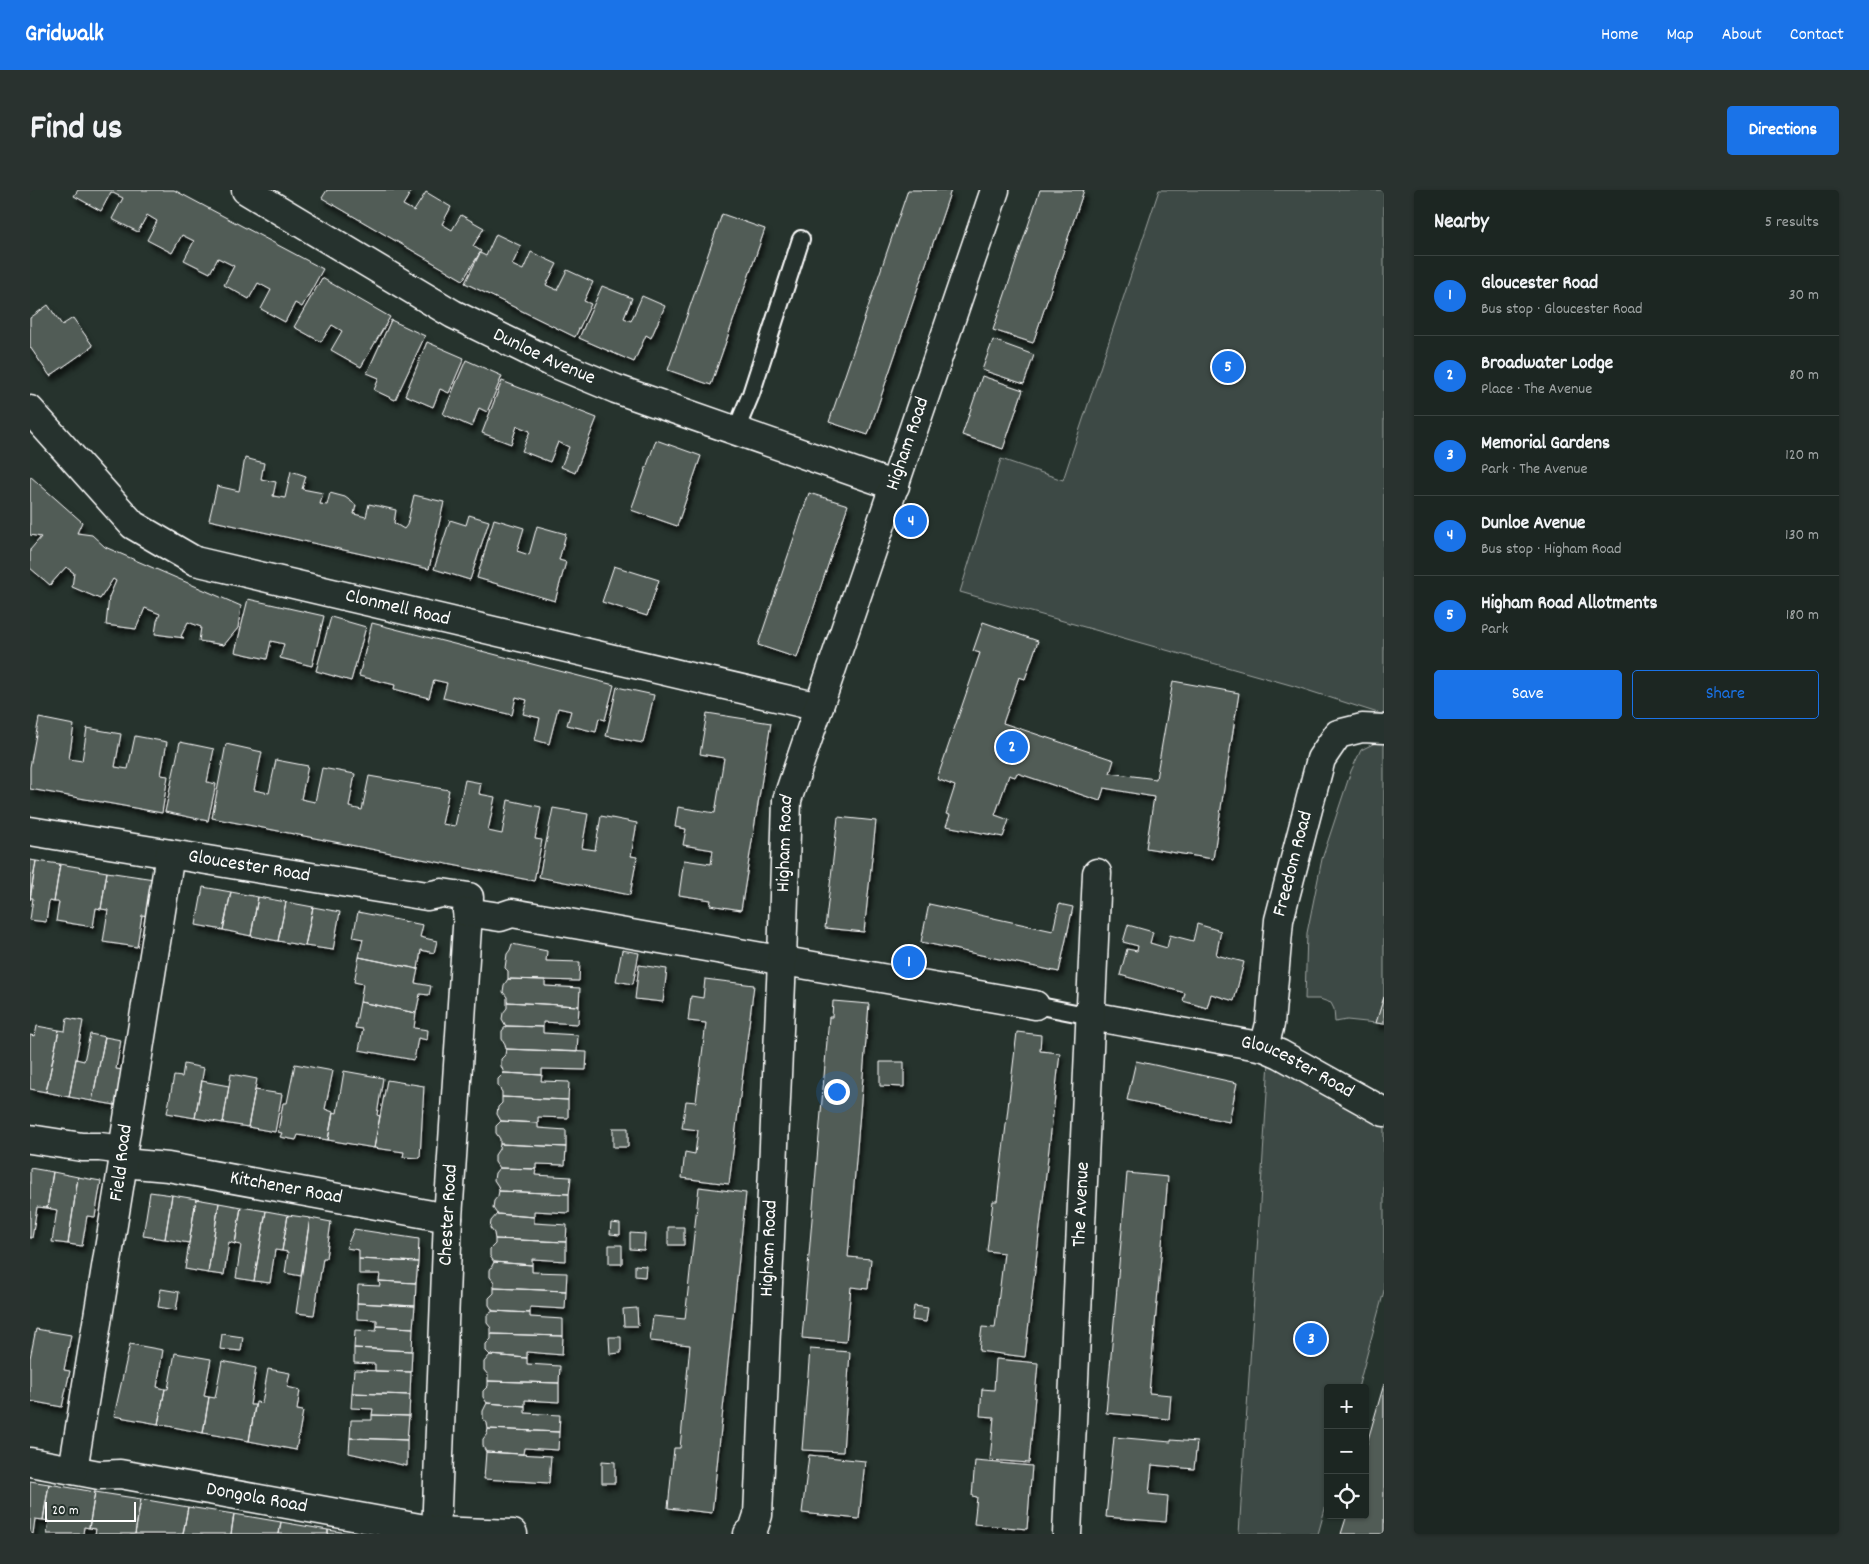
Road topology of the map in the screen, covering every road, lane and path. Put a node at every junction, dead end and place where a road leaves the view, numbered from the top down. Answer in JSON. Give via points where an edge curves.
{"nodes":[{"id":1,"x":246,"y":190,"type":"edge"},
{"id":2,"x":995,"y":190,"type":"edge"},
{"id":3,"x":801,"y":239,"type":"dead end"},
{"id":4,"x":30,"y":410,"type":"edge"},
{"id":5,"x":736,"y":430,"type":"junction"},
{"id":6,"x":895,"y":486,"type":"junction"},
{"id":7,"x":819,"y":707,"type":"junction"},
{"id":8,"x":1384,"y":729,"type":"edge"},
{"id":9,"x":30,"y":831,"type":"edge"},
{"id":10,"x":170,"y":854,"type":"junction"},
{"id":11,"x":1097,"y":874,"type":"dead end"},
{"id":12,"x":468,"y":904,"type":"junction"},
{"id":13,"x":782,"y":960,"type":"junction"},
{"id":14,"x":1035,"y":1005,"type":"joint"},
{"id":15,"x":1091,"y":1016,"type":"junction"},
{"id":16,"x":1264,"y":1047,"type":"junction"},
{"id":17,"x":1384,"y":1112,"type":"edge"},
{"id":18,"x":30,"y":1139,"type":"edge"},
{"id":19,"x":123,"y":1156,"type":"junction"},
{"id":20,"x":448,"y":1218,"type":"junction"},
{"id":21,"x":30,"y":1462,"type":"edge"},
{"id":22,"x":73,"y":1470,"type":"junction"},
{"id":23,"x":750,"y":1532,"type":"edge"},
{"id":24,"x":436,"y":1533,"type":"edge"},
{"id":25,"x":513,"y":1534,"type":"edge"},
{"id":26,"x":1067,"y":1534,"type":"edge"}],
"edges":[{"from":1,"to":5,"type":"street","name":"Dunloe Avenue","via":[[453,314],[616,389]]},
{"from":2,"to":6,"type":"street","name":"Higham Road"},
{"from":3,"to":5,"type":"lane","via":[[751,394]]},
{"from":4,"to":7,"type":"street","name":"Clonmell Road","via":[[133,525],[195,561]]},
{"from":5,"to":6,"type":"street","name":"Dunloe Avenue"},
{"from":6,"to":7,"type":"street","name":"Higham Road"},
{"from":7,"to":13,"type":"street","name":"Higham Road","via":[[787,800]]},
{"from":8,"to":16,"type":"street","name":"Freedom Road","via":[[1362,728],[1338,734],[1321,759],[1278,920],[1270,1024]]},
{"from":9,"to":10,"type":"street","name":"Gloucester Road"},
{"from":10,"to":12,"type":"street","name":"Gloucester Road","via":[[428,896],[442,893]]},
{"from":10,"to":19,"type":"street","name":"Field Road"},
{"from":11,"to":15,"type":"street","name":"The Avenue"},
{"from":12,"to":13,"type":"street","name":"Gloucester Road","via":[[500,917],[512,913]]},
{"from":12,"to":20,"type":"street","name":"Chester Road"},
{"from":13,"to":14,"type":"street","name":"Gloucester Road"},
{"from":13,"to":23,"type":"street","name":"Higham Road","via":[[759,1505]]},
{"from":14,"to":15,"type":"lane","name":"Gloucester Road"},
{"from":15,"to":16,"type":"street","name":"Gloucester Road"},
{"from":15,"to":26,"type":"street","name":"The Avenue"},
{"from":16,"to":17,"type":"street","name":"Gloucester Road"},
{"from":18,"to":19,"type":"street","name":"Kitchener Road","via":[[82,1148],[100,1147]]},
{"from":19,"to":20,"type":"street","name":"Kitchener Road"},
{"from":19,"to":22,"type":"street","name":"Field Road"},
{"from":20,"to":24,"type":"street","name":"Chester Road"},
{"from":21,"to":22,"type":"street","name":"Dongola Road"},
{"from":22,"to":24,"type":"street","name":"Dongola Road","via":[[120,1474]]},
{"from":24,"to":25,"type":"street","name":"Dongola Road"}]}
